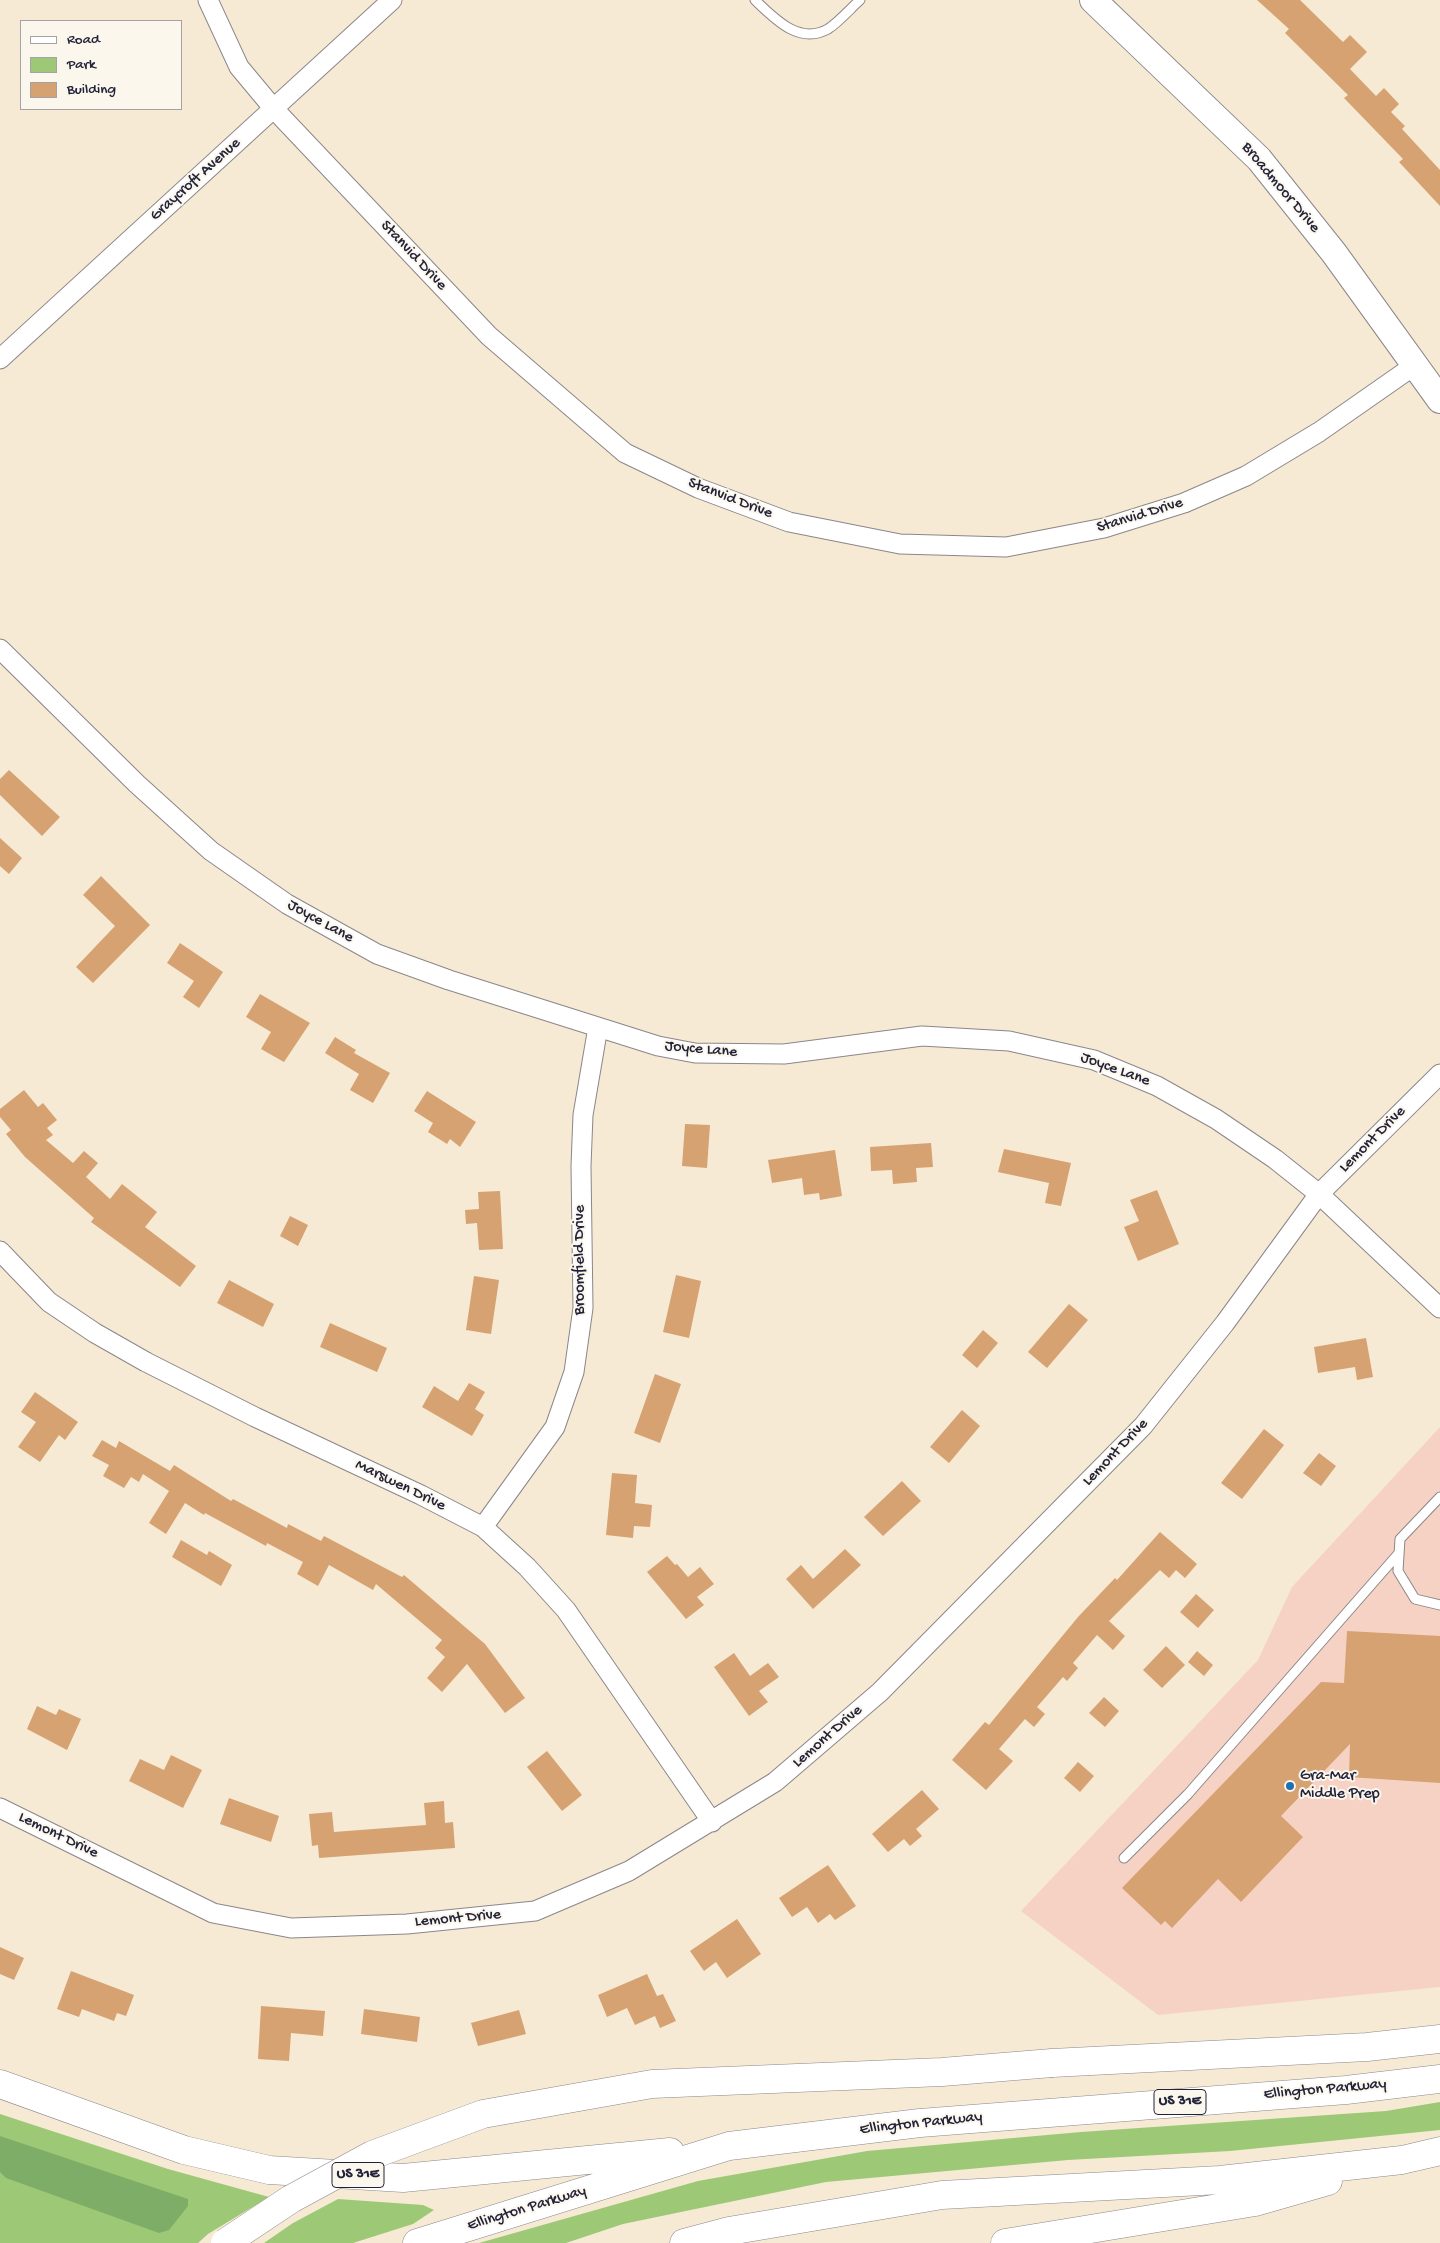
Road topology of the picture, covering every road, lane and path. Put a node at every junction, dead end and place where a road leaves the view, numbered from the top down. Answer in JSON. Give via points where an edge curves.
{"nodes":[{"id":1,"x":208,"y":0,"type":"edge"},
{"id":2,"x":392,"y":0,"type":"edge"},
{"id":3,"x":755,"y":0,"type":"edge"},
{"id":4,"x":860,"y":0,"type":"edge"},
{"id":5,"x":1093,"y":0,"type":"edge"},
{"id":6,"x":274,"y":109,"type":"junction"},
{"id":7,"x":0,"y":359,"type":"edge"},
{"id":8,"x":1415,"y":365,"type":"junction"},
{"id":9,"x":1440,"y":400,"type":"edge"},
{"id":10,"x":0,"y":649,"type":"edge"},
{"id":11,"x":598,"y":1027,"type":"junction"},
{"id":12,"x":1440,"y":1074,"type":"edge"},
{"id":13,"x":1319,"y":1194,"type":"junction"},
{"id":14,"x":0,"y":1251,"type":"edge"},
{"id":15,"x":1440,"y":1308,"type":"edge"},
{"id":16,"x":1440,"y":1497,"type":"edge"},
{"id":17,"x":483,"y":1527,"type":"junction"},
{"id":18,"x":1399,"y":1552,"type":"junction"},
{"id":19,"x":1440,"y":1605,"type":"edge"},
{"id":20,"x":0,"y":1808,"type":"edge"},
{"id":21,"x":712,"y":1822,"type":"junction"},
{"id":22,"x":1124,"y":1858,"type":"dead end"},
{"id":23,"x":1440,"y":2039,"type":"edge"},
{"id":24,"x":1440,"y":2079,"type":"edge"},
{"id":25,"x":0,"y":2084,"type":"edge"},
{"id":26,"x":729,"y":2146,"type":"junction"},
{"id":27,"x":1440,"y":2151,"type":"edge"},
{"id":28,"x":1402,"y":2160,"type":"junction"},
{"id":29,"x":225,"y":2243,"type":"edge"},
{"id":30,"x":417,"y":2243,"type":"edge"},
{"id":31,"x":684,"y":2243,"type":"edge"},
{"id":32,"x":1005,"y":2243,"type":"edge"}],
"edges":[{"from":1,"to":6,"type":"street","name":"Stanvid Drive","via":[[239,67]]},
{"from":2,"to":6,"type":"street","name":"Graycroft Avenue"},
{"from":3,"to":4,"type":"lane","via":[[792,31],[810,35],[828,28]]},
{"from":5,"to":8,"type":"main road","name":"Broadmoor Drive","via":[[1259,159],[1334,253]]},
{"from":6,"to":7,"type":"street","name":"Graycroft Avenue"},
{"from":6,"to":8,"type":"street","name":"Stanvid Drive","via":[[489,336],[625,453],[698,488],[789,522],[900,544],[1006,547],[1104,528],[1184,503],[1246,476],[1319,432]]},
{"from":8,"to":9,"type":"main road","name":"Broadmoor Drive"},
{"from":10,"to":11,"type":"street","name":"Joyce Lane","via":[[137,784],[211,851],[287,904],[377,954]]},
{"from":11,"to":13,"type":"street","name":"Joyce Lane","via":[[658,1046],[695,1053],[784,1054],[922,1036],[1009,1041],[1094,1060],[1157,1086],[1216,1119]]},
{"from":11,"to":17,"type":"street","name":"Broomfield Drive","via":[[583,1115],[584,1308],[574,1372],[555,1427]]},
{"from":12,"to":13,"type":"street","name":"Lemont Drive"},
{"from":13,"to":15,"type":"street","name":"Joyce Lane"},
{"from":13,"to":21,"type":"street","name":"Lemont Drive","via":[[1225,1323],[1143,1426],[880,1692],[775,1782]]},
{"from":14,"to":17,"type":"street","name":"Marswen Drive","via":[[49,1302],[146,1362]]},
{"from":16,"to":18,"type":"lane","via":[[1400,1539]]},
{"from":17,"to":21,"type":"street","name":"Marswen Drive","via":[[527,1567],[566,1610]]},
{"from":18,"to":19,"type":"lane","via":[[1398,1571],[1415,1599]]},
{"from":18,"to":22,"type":"lane","via":[[1188,1794]]},
{"from":20,"to":21,"type":"street","name":"Lemont Drive","via":[[213,1913],[292,1928],[407,1924],[535,1911],[629,1871]]},
{"from":23,"to":29,"type":"highway","bridge":true,"via":[[1367,2047],[1052,2063],[942,2072],[652,2084],[483,2114],[372,2155],[290,2198]]},
{"from":24,"to":26,"type":"highway","name":"Ellington Parkway","number":"US 31E","via":[[1346,2090],[920,2123]]},
{"from":25,"to":26,"type":"highway","number":"US 31E","via":[[184,2150],[269,2170],[403,2178]]},
{"from":26,"to":30,"type":"highway","name":"Ellington Parkway"},
{"from":27,"to":28,"type":"highway"},
{"from":28,"to":31,"type":"highway","via":[[1220,2180],[942,2195],[729,2231]]},
{"from":28,"to":32,"type":"highway","via":[[1255,2202]]}]}
